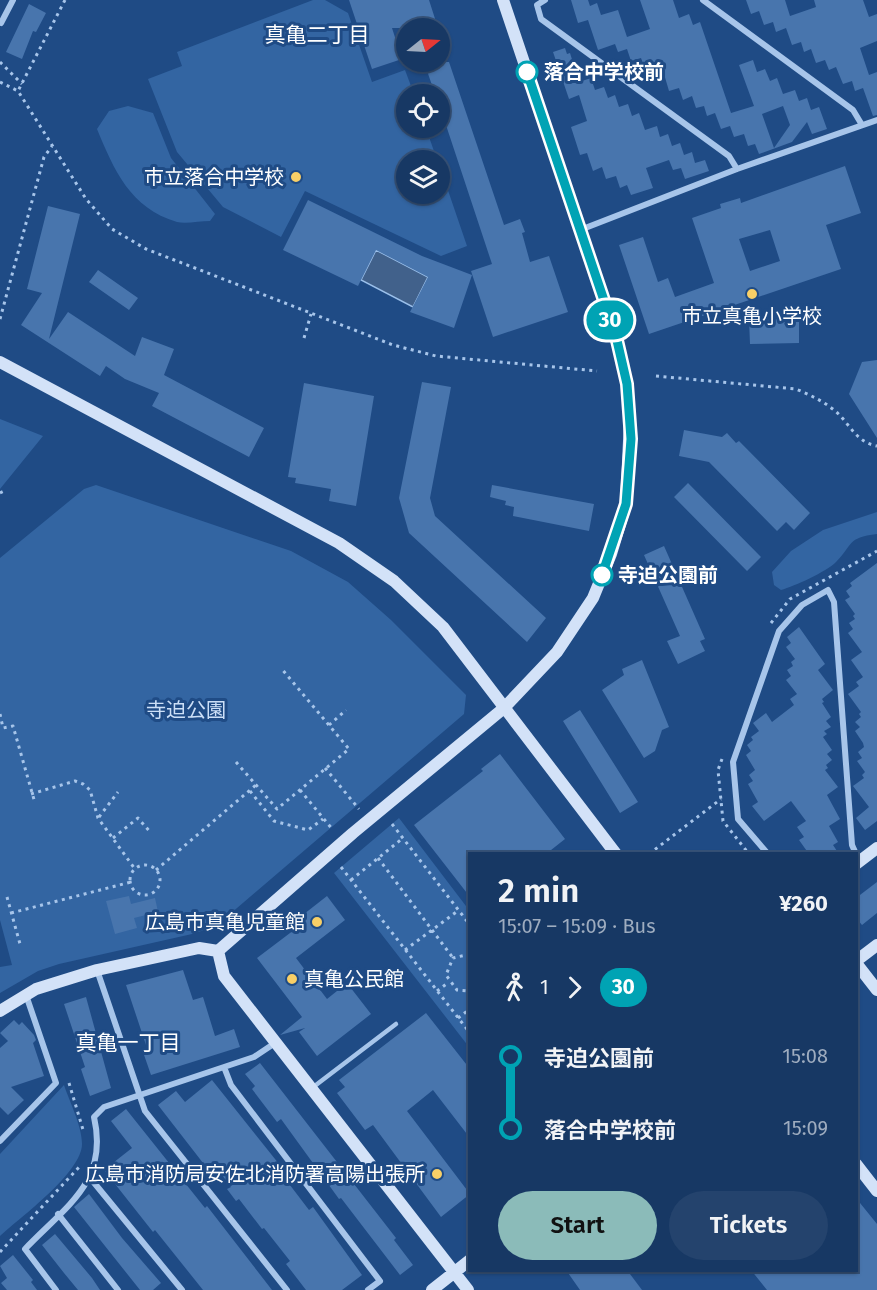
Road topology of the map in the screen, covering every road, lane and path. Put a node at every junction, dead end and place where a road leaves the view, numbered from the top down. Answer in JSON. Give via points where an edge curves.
{"nodes":[{"id":1,"x":13,"y":0,"type":"edge"},
{"id":2,"x":65,"y":0,"type":"edge"},
{"id":3,"x":504,"y":0,"type":"edge"},
{"id":4,"x":545,"y":0,"type":"edge"},
{"id":5,"x":703,"y":0,"type":"edge"},
{"id":6,"x":1,"y":23,"type":"edge"},
{"id":7,"x":0,"y":62,"type":"edge"},
{"id":8,"x":0,"y":82,"type":"edge"},
{"id":9,"x":22,"y":84,"type":"junction"},
{"id":10,"x":18,"y":92,"type":"junction"},
{"id":11,"x":877,"y":120,"type":"edge"},
{"id":12,"x":862,"y":125,"type":"junction"},
{"id":13,"x":52,"y":146,"type":"junction"},
{"id":14,"x":737,"y":169,"type":"junction"},
{"id":15,"x":580,"y":230,"type":"junction"},
{"id":16,"x":311,"y":313,"type":"junction"},
{"id":17,"x":0,"y":319,"type":"edge"},
{"id":18,"x":304,"y":338,"type":"dead end"},
{"id":19,"x":0,"y":362,"type":"edge"},
{"id":20,"x":597,"y":371,"type":"dead end"},
{"id":21,"x":656,"y":376,"type":"dead end"},
{"id":22,"x":877,"y":446,"type":"edge"},
{"id":23,"x":281,"y":668,"type":"dead end"},
{"id":24,"x":504,"y":708,"type":"junction"},
{"id":25,"x":346,"y":711,"type":"dead end"},
{"id":26,"x":0,"y":714,"type":"edge"},
{"id":27,"x":329,"y":724,"type":"junction"},
{"id":28,"x":236,"y":762,"type":"dead end"},
{"id":29,"x":325,"y":768,"type":"junction"},
{"id":30,"x":256,"y":785,"type":"junction"},
{"id":31,"x":300,"y":790,"type":"junction"},
{"id":32,"x":250,"y":791,"type":"junction"},
{"id":33,"x":118,"y":792,"type":"dead end"},
{"id":34,"x":31,"y":794,"type":"junction"},
{"id":35,"x":721,"y":799,"type":"dead end"},
{"id":36,"x":35,"y":803,"type":"dead end"},
{"id":37,"x":358,"y":809,"type":"dead end"},
{"id":38,"x":98,"y":818,"type":"junction"},
{"id":39,"x":323,"y":819,"type":"junction"},
{"id":40,"x":392,"y":824,"type":"dead end"},
{"id":41,"x":333,"y":830,"type":"dead end"},
{"id":42,"x":151,"y":833,"type":"dead end"},
{"id":43,"x":113,"y":838,"type":"junction"},
{"id":44,"x":403,"y":838,"type":"junction"},
{"id":45,"x":877,"y":848,"type":"edge"},
{"id":46,"x":614,"y":852,"type":"edge"},
{"id":47,"x":652,"y":852,"type":"edge"},
{"id":48,"x":766,"y":852,"type":"edge"},
{"id":49,"x":854,"y":852,"type":"edge"},
{"id":50,"x":378,"y":858,"type":"junction"},
{"id":51,"x":858,"y":858,"type":"edge"},
{"id":52,"x":341,"y":867,"type":"dead end"},
{"id":53,"x":135,"y":869,"type":"junction"},
{"id":54,"x":156,"y":870,"type":"junction"},
{"id":55,"x":351,"y":880,"type":"junction"},
{"id":56,"x":131,"y":882,"type":"junction"},
{"id":57,"x":7,"y":897,"type":"dead end"},
{"id":58,"x":459,"y":910,"type":"junction"},
{"id":59,"x":11,"y":914,"type":"junction"},
{"id":60,"x":468,"y":921,"type":"edge"},
{"id":61,"x":432,"y":930,"type":"junction"},
{"id":62,"x":20,"y":944,"type":"dead end"},
{"id":63,"x":877,"y":945,"type":"edge"},
{"id":64,"x":405,"y":950,"type":"junction"},
{"id":65,"x":218,"y":951,"type":"junction"},
{"id":66,"x":468,"y":954,"type":"edge"},
{"id":67,"x":453,"y":958,"type":"junction"},
{"id":68,"x":858,"y":960,"type":"edge"},
{"id":69,"x":858,"y":965,"type":"edge"},
{"id":70,"x":97,"y":970,"type":"junction"},
{"id":71,"x":449,"y":982,"type":"junction"},
{"id":72,"x":877,"y":990,"type":"edge"},
{"id":73,"x":437,"y":992,"type":"junction"},
{"id":74,"x":468,"y":992,"type":"edge"},
{"id":75,"x":26,"y":995,"type":"junction"},
{"id":76,"x":468,"y":1010,"type":"edge"},
{"id":77,"x":0,"y":1011,"type":"edge"},
{"id":78,"x":458,"y":1018,"type":"junction"},
{"id":79,"x":396,"y":1024,"type":"dead end"},
{"id":80,"x":468,"y":1030,"type":"edge"},
{"id":81,"x":275,"y":1043,"type":"junction"},
{"id":82,"x":224,"y":1067,"type":"junction"},
{"id":83,"x":69,"y":1083,"type":"dead end"},
{"id":84,"x":311,"y":1088,"type":"junction"},
{"id":85,"x":138,"y":1095,"type":"junction"},
{"id":86,"x":86,"y":1139,"type":"dead end"},
{"id":87,"x":0,"y":1141,"type":"edge"},
{"id":88,"x":83,"y":1161,"type":"dead end"},
{"id":89,"x":858,"y":1167,"type":"edge"},
{"id":90,"x":91,"y":1179,"type":"junction"},
{"id":91,"x":877,"y":1191,"type":"edge"},
{"id":92,"x":58,"y":1214,"type":"junction"},
{"id":93,"x":0,"y":1252,"type":"edge"},
{"id":94,"x":468,"y":1262,"type":"edge"},
{"id":95,"x":454,"y":1272,"type":"junction"},
{"id":96,"x":56,"y":1290,"type":"edge"},
{"id":97,"x":118,"y":1290,"type":"edge"},
{"id":98,"x":182,"y":1290,"type":"edge"},
{"id":99,"x":287,"y":1290,"type":"edge"},
{"id":100,"x":368,"y":1290,"type":"edge"},
{"id":101,"x":432,"y":1290,"type":"edge"},
{"id":102,"x":468,"y":1290,"type":"edge"}],
"edges":[{"from":1,"to":6,"type":"street"},
{"from":2,"to":9,"type":"path"},
{"from":3,"to":15,"type":"street"},
{"from":4,"to":14,"type":"street","via":[[537,5],[540,19],[729,156]]},
{"from":5,"to":12,"type":"street","via":[[853,110]]},
{"from":7,"to":9,"type":"path"},
{"from":8,"to":10,"type":"path"},
{"from":9,"to":10,"type":"path"},
{"from":10,"to":13,"type":"path"},
{"from":11,"to":12,"type":"street"},
{"from":12,"to":14,"type":"street"},
{"from":13,"to":16,"type":"path","via":[[86,200],[112,230],[146,249]]},
{"from":13,"to":17,"type":"path","via":[[44,157]]},
{"from":14,"to":15,"type":"street"},
{"from":15,"to":24,"type":"street","via":[[616,336],[627,384],[631,439],[626,504],[593,598],[557,652]]},
{"from":16,"to":18,"type":"path"},
{"from":16,"to":20,"type":"path","via":[[393,345],[436,356]]},
{"from":19,"to":24,"type":"street","via":[[339,543],[394,581],[443,627]]},
{"from":21,"to":22,"type":"path","via":[[796,389],[817,398],[836,412],[853,434]]},
{"from":23,"to":27,"type":"path"},
{"from":24,"to":46,"type":"street"},
{"from":24,"to":65,"type":"street","via":[[344,840]]},
{"from":25,"to":27,"type":"path"},
{"from":26,"to":34,"type":"path","via":[[3,728],[13,726]]},
{"from":27,"to":29,"type":"path","via":[[349,749]]},
{"from":28,"to":30,"type":"path"},
{"from":29,"to":31,"type":"path"},
{"from":29,"to":37,"type":"path"},
{"from":30,"to":31,"type":"path","via":[[277,809]]},
{"from":30,"to":32,"type":"path"},
{"from":31,"to":39,"type":"path"},
{"from":32,"to":39,"type":"path","via":[[274,820],[308,830]]},
{"from":32,"to":54,"type":"path"},
{"from":33,"to":38,"type":"path"},
{"from":34,"to":36,"type":"path"},
{"from":34,"to":38,"type":"path","via":[[75,781],[90,790]]},
{"from":35,"to":47,"type":"path"},
{"from":38,"to":43,"type":"path"},
{"from":39,"to":41,"type":"path"},
{"from":40,"to":44,"type":"path"},
{"from":42,"to":43,"type":"path","via":[[138,818]]},
{"from":43,"to":53,"type":"path"},
{"from":44,"to":50,"type":"path"},
{"from":44,"to":58,"type":"path"},
{"from":45,"to":51,"type":"street"},
{"from":48,"to":49,"type":"street","via":[[738,819],[733,762],[779,631],[802,605],[828,590],[834,602]]},
{"from":50,"to":55,"type":"path"},
{"from":50,"to":61,"type":"path"},
{"from":52,"to":55,"type":"path"},
{"from":53,"to":54,"type":"path","via":[[143,865]]},
{"from":53,"to":56,"type":"path"},
{"from":54,"to":56,"type":"path","via":[[159,884],[149,894],[135,891]]},
{"from":55,"to":64,"type":"path"},
{"from":56,"to":59,"type":"path"},
{"from":57,"to":59,"type":"path"},
{"from":58,"to":60,"type":"path"},
{"from":58,"to":61,"type":"path"},
{"from":59,"to":62,"type":"path"},
{"from":61,"to":64,"type":"path"},
{"from":61,"to":67,"type":"path"},
{"from":63,"to":68,"type":"street"},
{"from":64,"to":73,"type":"path"},
{"from":65,"to":70,"type":"street","via":[[199,948]]},
{"from":65,"to":81,"type":"street","via":[[224,976]]},
{"from":66,"to":67,"type":"path"},
{"from":67,"to":71,"type":"path","via":[[447,968]]},
{"from":69,"to":72,"type":"street"},
{"from":70,"to":75,"type":"street","via":[[55,981]]},
{"from":70,"to":85,"type":"street"},
{"from":71,"to":73,"type":"path"},
{"from":71,"to":74,"type":"path","via":[[456,990]]},
{"from":73,"to":78,"type":"path"},
{"from":75,"to":77,"type":"street"},
{"from":75,"to":87,"type":"street","via":[[56,1083]]},
{"from":76,"to":78,"type":"path"},
{"from":78,"to":80,"type":"path"},
{"from":79,"to":84,"type":"lane"},
{"from":81,"to":82,"type":"street","via":[[254,1057]]},
{"from":81,"to":84,"type":"street"},
{"from":82,"to":85,"type":"street"},
{"from":82,"to":100,"type":"street","via":[[231,1085],[380,1281]]},
{"from":83,"to":86,"type":"path"},
{"from":84,"to":95,"type":"street"},
{"from":85,"to":90,"type":"street","via":[[104,1107],[94,1117],[99,1139]]},
{"from":85,"to":99,"type":"street","via":[[145,1111]]},
{"from":88,"to":93,"type":"path"},
{"from":89,"to":91,"type":"street"},
{"from":90,"to":92,"type":"street"},
{"from":90,"to":98,"type":"street"},
{"from":92,"to":96,"type":"street","via":[[25,1249]]},
{"from":92,"to":97,"type":"street"},
{"from":94,"to":95,"type":"street"},
{"from":95,"to":101,"type":"street"},
{"from":95,"to":102,"type":"street"}]}
